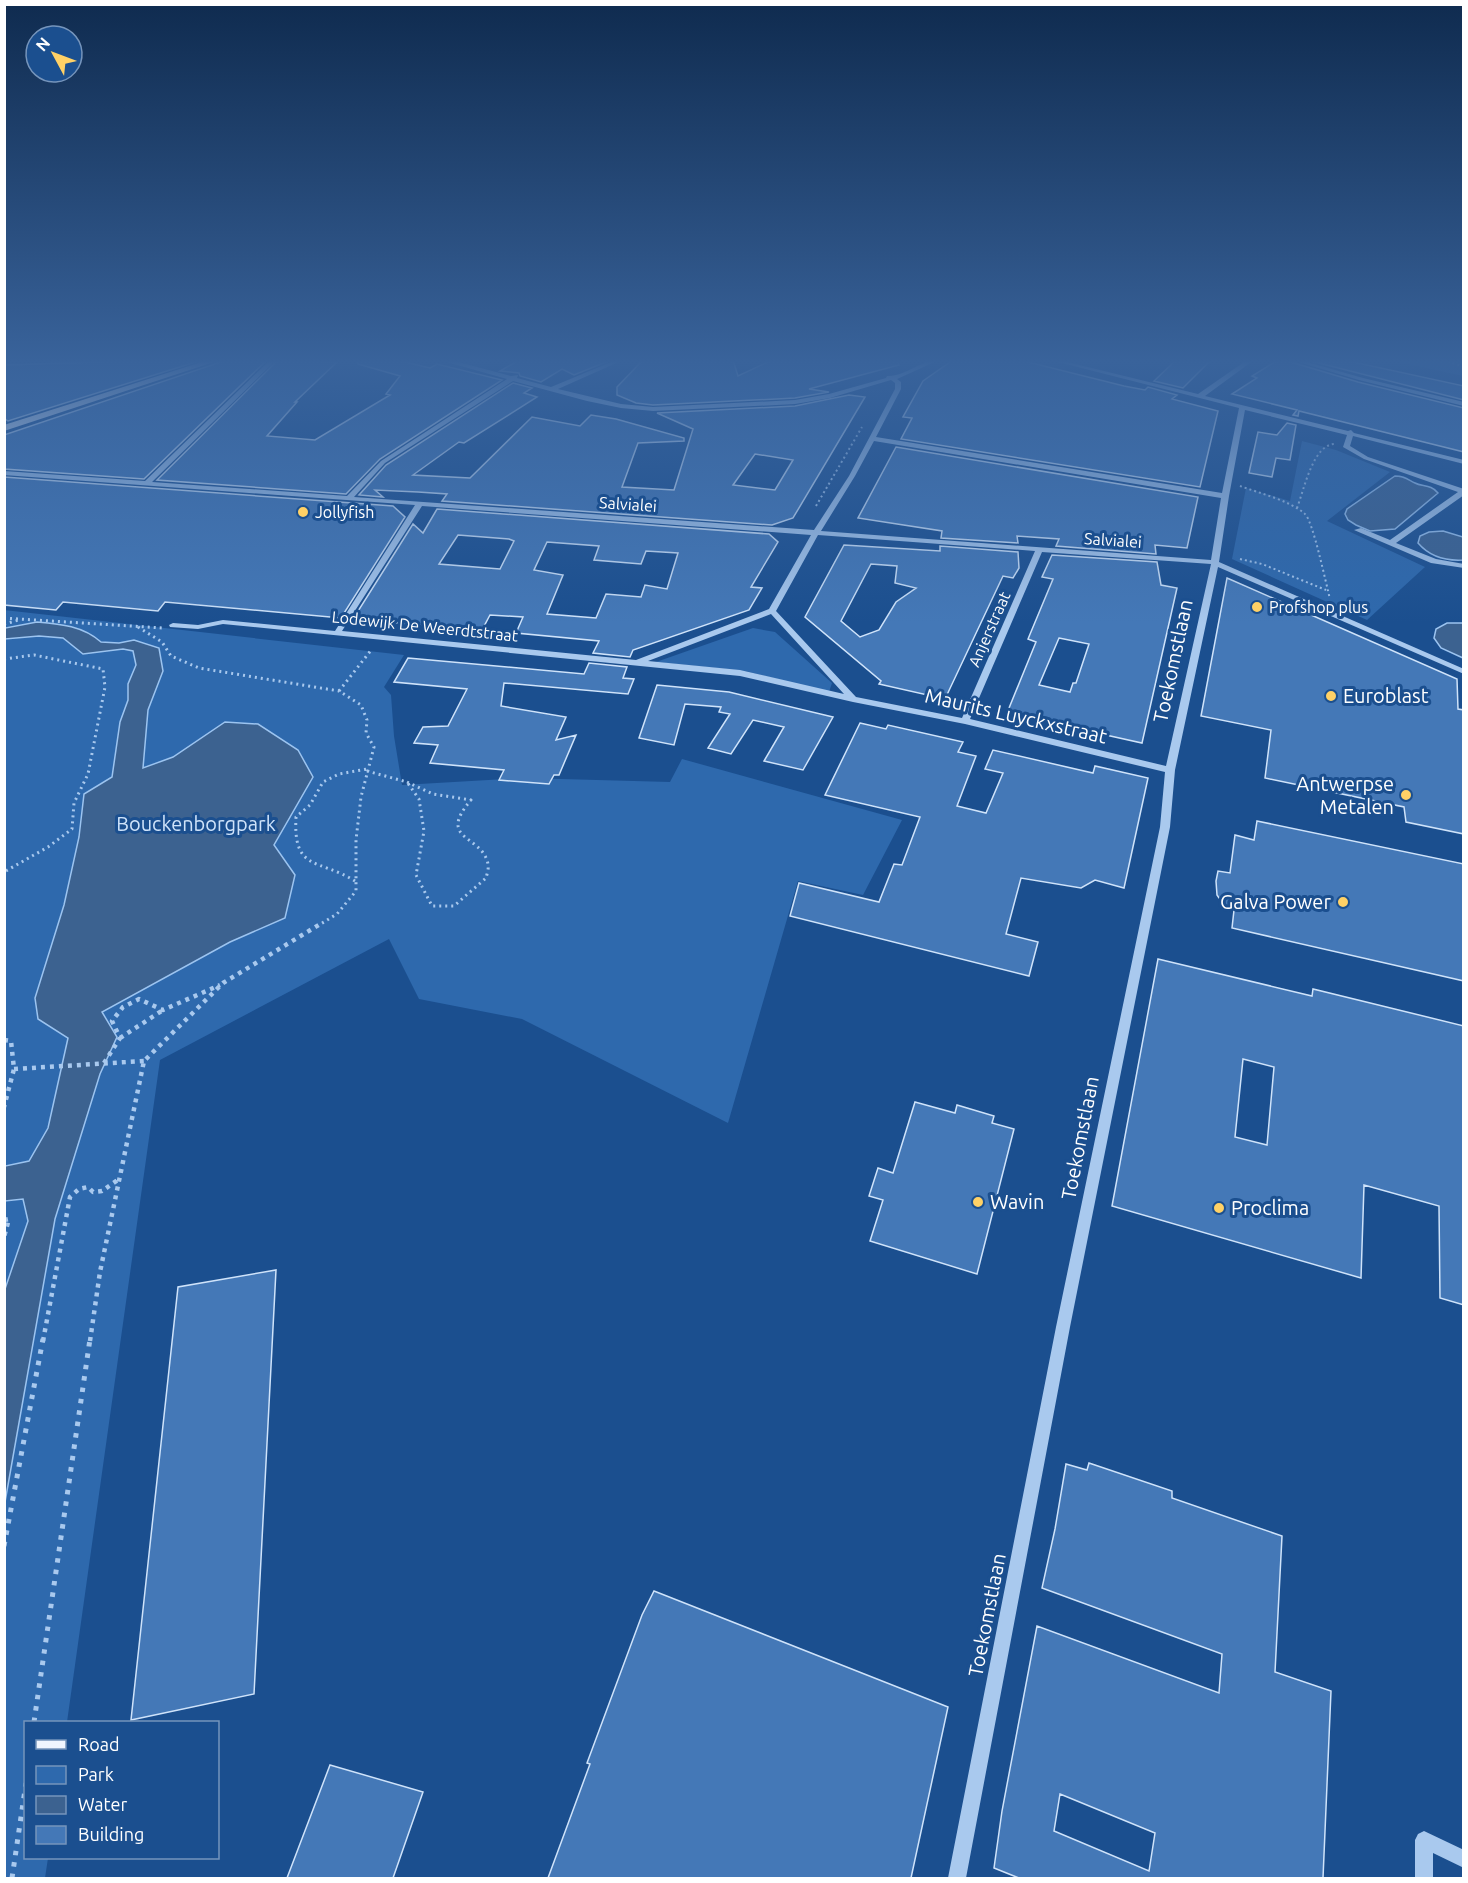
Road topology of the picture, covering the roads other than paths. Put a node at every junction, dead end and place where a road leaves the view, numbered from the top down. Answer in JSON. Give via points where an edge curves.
{"nodes":[{"id":1,"x":183,"y":448,"type":"edge"},
{"id":2,"x":405,"y":448,"type":"edge"},
{"id":3,"x":866,"y":448,"type":"edge"},
{"id":4,"x":931,"y":448,"type":"edge"},
{"id":5,"x":1235,"y":448,"type":"edge"},
{"id":6,"x":1348,"y":448,"type":"edge"},
{"id":7,"x":1411,"y":448,"type":"edge"},
{"id":8,"x":1464,"y":462,"type":"edge"},
{"id":9,"x":4,"y":473,"type":"edge"},
{"id":10,"x":147,"y":483,"type":"junction"},
{"id":11,"x":1463,"y":492,"type":"edge"},
{"id":12,"x":1225,"y":496,"type":"junction"},
{"id":13,"x":350,"y":497,"type":"junction"},
{"id":14,"x":420,"y":503,"type":"junction"},
{"id":15,"x":1358,"y":530,"type":"dead end"},
{"id":16,"x":817,"y":531,"type":"junction"},
{"id":17,"x":1390,"y":543,"type":"junction"},
{"id":18,"x":1040,"y":548,"type":"junction"},
{"id":19,"x":1214,"y":558,"type":"junction"},
{"id":20,"x":1464,"y":566,"type":"edge"},
{"id":21,"x":772,"y":611,"type":"junction"},
{"id":22,"x":173,"y":624,"type":"dead end"},
{"id":23,"x":338,"y":632,"type":"junction"},
{"id":24,"x":639,"y":662,"type":"junction"},
{"id":25,"x":1464,"y":672,"type":"edge"},
{"id":26,"x":853,"y":699,"type":"junction"},
{"id":27,"x":964,"y":721,"type":"junction"},
{"id":28,"x":1170,"y":770,"type":"junction"},
{"id":29,"x":1464,"y":1859,"type":"edge"},
{"id":30,"x":957,"y":1878,"type":"edge"},
{"id":31,"x":1425,"y":1878,"type":"edge"}],
"edges":[{"from":1,"to":10,"type":"street"},
{"from":2,"to":13,"type":"street","via":[[383,462]]},
{"from":3,"to":16,"type":"street"},
{"from":4,"to":12,"type":"street"},
{"from":5,"to":12,"type":"street","name":"Toekomstlaan"},
{"from":6,"to":11,"type":"street"},
{"from":7,"to":8,"type":"street"},
{"from":9,"to":10,"type":"street","name":"Salvialei"},
{"from":10,"to":13,"type":"street","name":"Salvialei"},
{"from":11,"to":17,"type":"street"},
{"from":12,"to":19,"type":"street","name":"Toekomstlaan"},
{"from":13,"to":14,"type":"street","name":"Salvialei"},
{"from":14,"to":16,"type":"street","name":"Salvialei"},
{"from":14,"to":23,"type":"street"},
{"from":15,"to":17,"type":"street"},
{"from":16,"to":18,"type":"street","name":"Salvialei"},
{"from":16,"to":21,"type":"street"},
{"from":17,"to":20,"type":"street","via":[[1434,561]]},
{"from":18,"to":19,"type":"street","name":"Salvialei"},
{"from":18,"to":27,"type":"street","name":"Anjerstraat"},
{"from":19,"to":25,"type":"street","name":"Salvialei"},
{"from":19,"to":28,"type":"street","name":"Toekomstlaan"},
{"from":21,"to":24,"type":"street"},
{"from":21,"to":26,"type":"street"},
{"from":22,"to":23,"type":"street","name":"Lodewijk De Weerdtstraat","via":[[198,627],[223,622]]},
{"from":23,"to":24,"type":"street","name":"Lodewijk De Weerdtstraat"},
{"from":24,"to":26,"type":"street","name":"Lodewijk De Weerdtstraat","via":[[740,673]]},
{"from":26,"to":27,"type":"street","name":"Maurits Luyckxstraat"},
{"from":27,"to":28,"type":"street","name":"Maurits Luyckxstraat"},
{"from":28,"to":30,"type":"street","name":"Toekomstlaan","via":[[1165,827]]},
{"from":29,"to":31,"type":"street","via":[[1424,1840]]}]}
